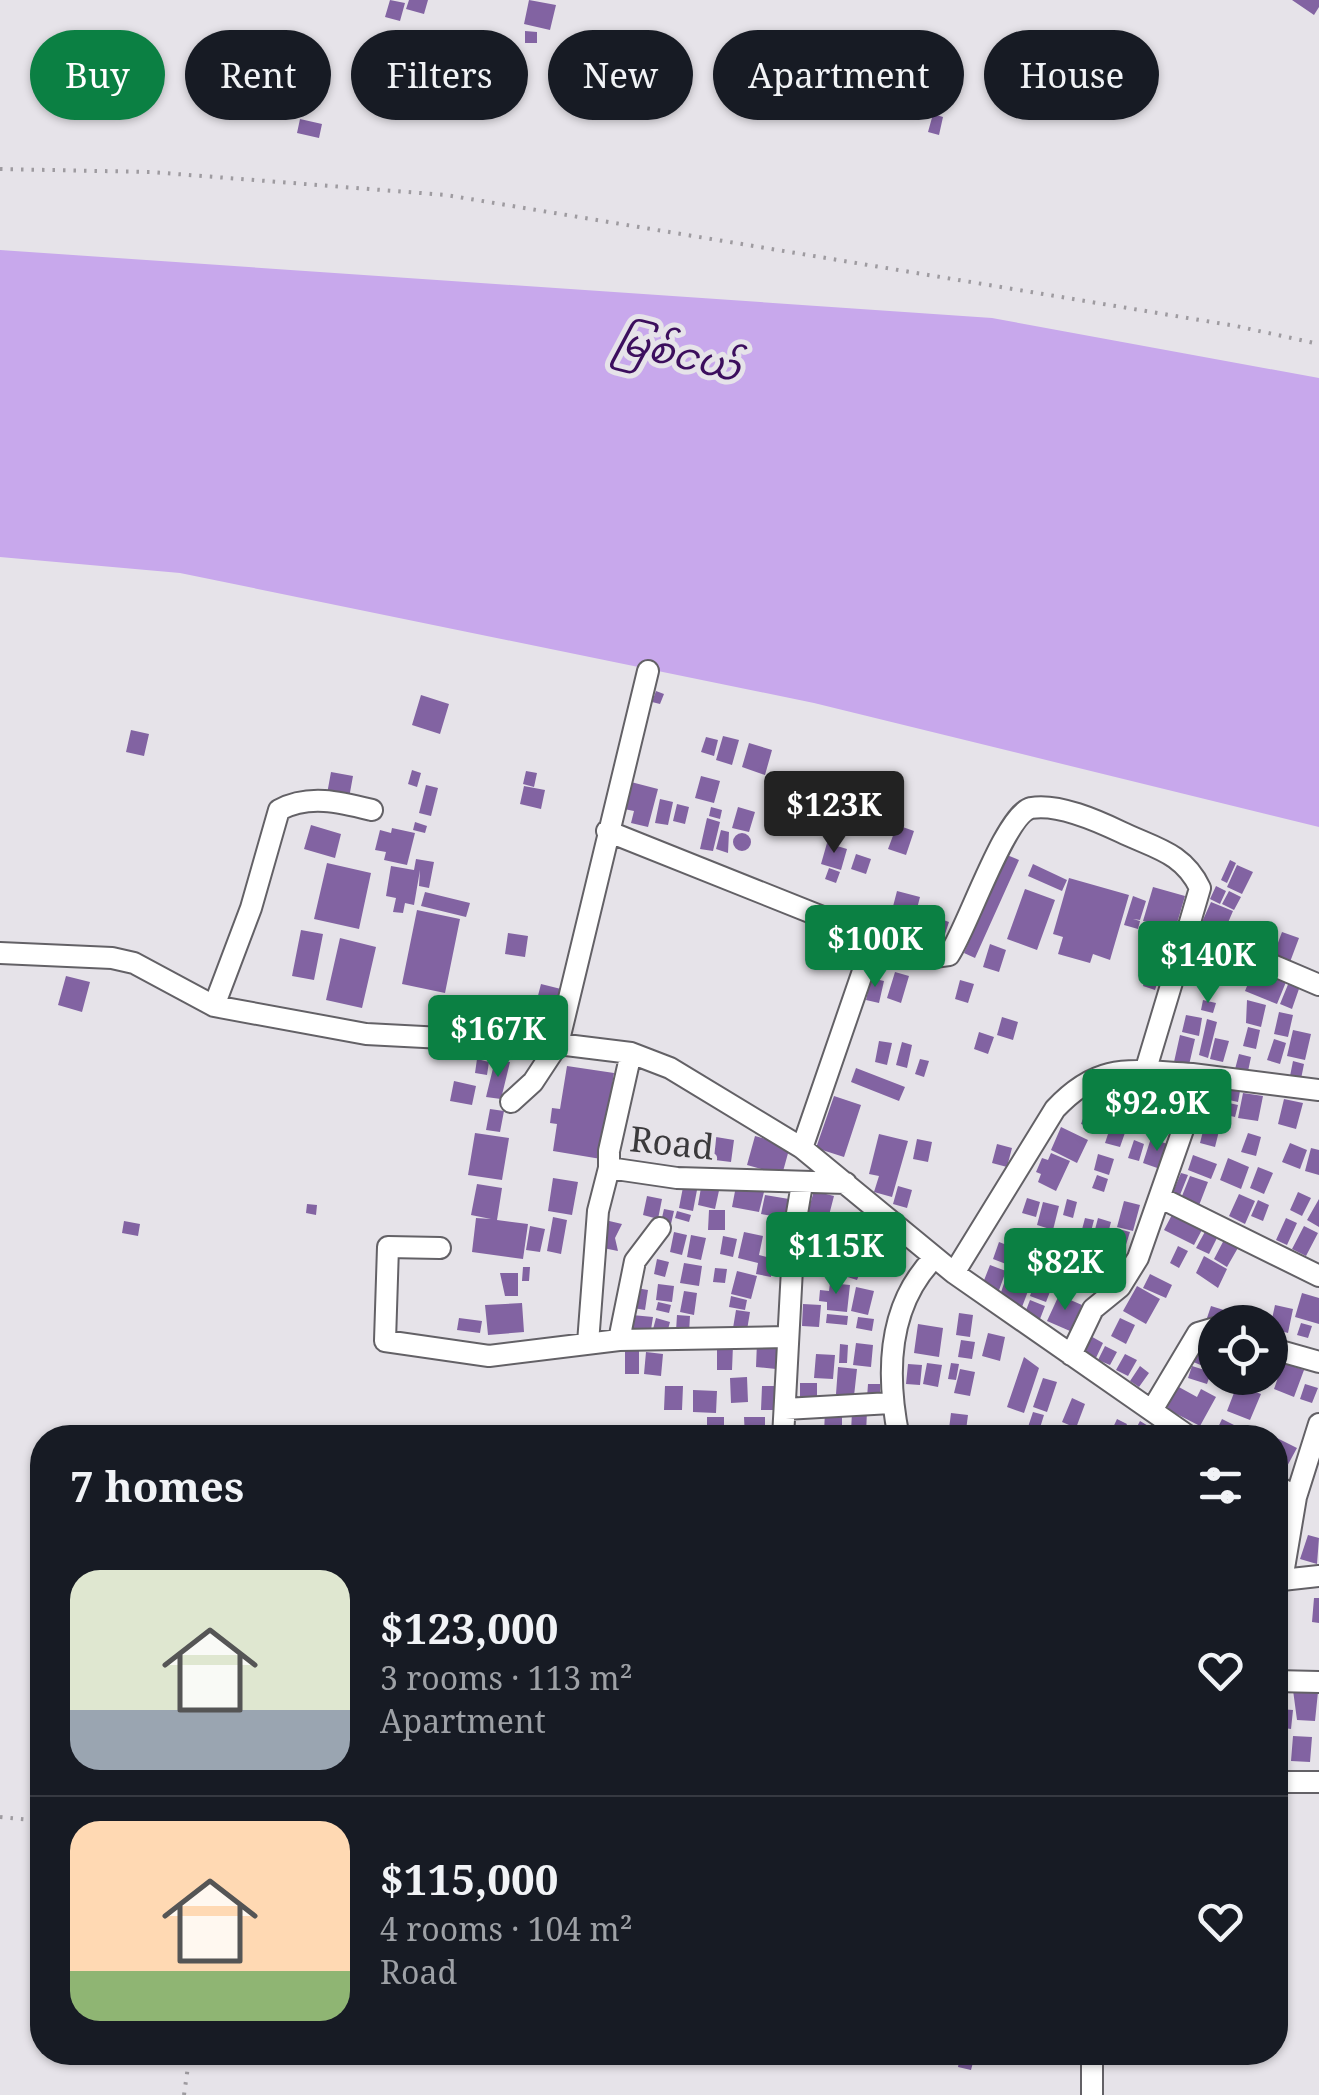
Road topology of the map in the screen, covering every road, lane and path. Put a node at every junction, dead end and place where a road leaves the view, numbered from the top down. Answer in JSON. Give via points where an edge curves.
{"nodes":[{"id":1,"x":0,"y":169,"type":"edge"},
{"id":2,"x":1319,"y":344,"type":"edge"},
{"id":3,"x":648,"y":671,"type":"dead end"},
{"id":4,"x":372,"y":810,"type":"dead end"},
{"id":5,"x":608,"y":831,"type":"junction"},
{"id":6,"x":1188,"y":929,"type":"junction"},
{"id":7,"x":880,"y":940,"type":"junction"},
{"id":8,"x":0,"y":953,"type":"edge"},
{"id":9,"x":1319,"y":985,"type":"edge"},
{"id":10,"x":214,"y":1006,"type":"junction"},
{"id":11,"x":558,"y":1044,"type":"junction"},
{"id":12,"x":631,"y":1054,"type":"junction"},
{"id":13,"x":1145,"y":1072,"type":"junction"},
{"id":14,"x":1192,"y":1074,"type":"junction"},
{"id":15,"x":1319,"y":1090,"type":"edge"},
{"id":16,"x":512,"y":1102,"type":"dead end"},
{"id":17,"x":802,"y":1148,"type":"junction"},
{"id":18,"x":609,"y":1168,"type":"junction"},
{"id":19,"x":846,"y":1183,"type":"junction"},
{"id":20,"x":802,"y":1184,"type":"junction"},
{"id":21,"x":1161,"y":1198,"type":"junction"},
{"id":22,"x":660,"y":1228,"type":"dead end"},
{"id":23,"x":440,"y":1248,"type":"dead end"},
{"id":24,"x":934,"y":1258,"type":"junction"},
{"id":25,"x":954,"y":1273,"type":"junction"},
{"id":26,"x":1319,"y":1276,"type":"edge"},
{"id":27,"x":1198,"y":1333,"type":"edge"},
{"id":28,"x":787,"y":1338,"type":"junction"},
{"id":29,"x":619,"y":1340,"type":"junction"},
{"id":30,"x":588,"y":1342,"type":"junction"},
{"id":31,"x":1288,"y":1353,"type":"edge"},
{"id":32,"x":1071,"y":1355,"type":"junction"},
{"id":33,"x":1319,"y":1362,"type":"edge"},
{"id":34,"x":891,"y":1403,"type":"junction"},
{"id":35,"x":785,"y":1409,"type":"junction"},
{"id":36,"x":1152,"y":1410,"type":"junction"},
{"id":37,"x":1319,"y":1424,"type":"edge"},
{"id":38,"x":784,"y":1425,"type":"edge"},
{"id":39,"x":897,"y":1425,"type":"edge"},
{"id":40,"x":1173,"y":1425,"type":"edge"},
{"id":41,"x":1288,"y":1492,"type":"edge"},
{"id":42,"x":1296,"y":1497,"type":"junction"},
{"id":43,"x":1288,"y":1534,"type":"edge"},
{"id":44,"x":1319,"y":1576,"type":"edge"},
{"id":45,"x":1288,"y":1579,"type":"edge"},
{"id":46,"x":1288,"y":1681,"type":"edge"},
{"id":47,"x":1319,"y":1682,"type":"edge"},
{"id":48,"x":1288,"y":1782,"type":"edge"},
{"id":49,"x":1319,"y":1782,"type":"edge"},
{"id":50,"x":0,"y":1817,"type":"edge"},
{"id":51,"x":30,"y":1820,"type":"edge"},
{"id":52,"x":188,"y":2065,"type":"edge"},
{"id":53,"x":1092,"y":2065,"type":"edge"},
{"id":54,"x":184,"y":2095,"type":"edge"},
{"id":55,"x":1092,"y":2095,"type":"edge"}],
"edges":[{"from":1,"to":2,"type":"path","via":[[151,172],[446,195]]},
{"from":3,"to":5,"type":"street"},
{"from":4,"to":10,"type":"street","via":[[320,800],[279,810]]},
{"from":5,"to":7,"type":"street"},
{"from":5,"to":11,"type":"street"},
{"from":6,"to":7,"type":"street","via":[[1200,888],[1174,853],[1103,823],[1030,808],[1005,838],[950,956]]},
{"from":6,"to":9,"type":"street"},
{"from":6,"to":13,"type":"street"},
{"from":7,"to":17,"type":"street","via":[[866,956]]},
{"from":8,"to":10,"type":"street","via":[[134,963]]},
{"from":10,"to":11,"type":"street","via":[[366,1034]]},
{"from":11,"to":12,"type":"street"},
{"from":11,"to":16,"type":"street"},
{"from":12,"to":17,"type":"street","via":[[670,1068]]},
{"from":12,"to":18,"type":"street","name":"Road"},
{"from":13,"to":14,"type":"street"},
{"from":13,"to":25,"type":"street","via":[[1099,1074],[1064,1099]]},
{"from":14,"to":15,"type":"street"},
{"from":14,"to":21,"type":"street","via":[[1186,1121]]},
{"from":17,"to":19,"type":"street"},
{"from":18,"to":20,"type":"street","name":"Road"},
{"from":18,"to":30,"type":"street","via":[[598,1210]]},
{"from":19,"to":20,"type":"street","name":"Road"},
{"from":19,"to":24,"type":"street"},
{"from":20,"to":28,"type":"street"},
{"from":21,"to":26,"type":"street"},
{"from":21,"to":32,"type":"street","via":[[1138,1258],[1120,1287],[1093,1310]]},
{"from":22,"to":29,"type":"street","via":[[635,1262]]},
{"from":23,"to":30,"type":"street","via":[[388,1247],[385,1340],[488,1356]]},
{"from":24,"to":25,"type":"street"},
{"from":24,"to":34,"type":"street","via":[[918,1274],[903,1308],[890,1355]]},
{"from":25,"to":32,"type":"street"},
{"from":27,"to":36,"type":"street"},
{"from":28,"to":29,"type":"street"},
{"from":28,"to":35,"type":"street"},
{"from":29,"to":30,"type":"street"},
{"from":31,"to":33,"type":"street"},
{"from":32,"to":36,"type":"street"},
{"from":34,"to":35,"type":"street"},
{"from":34,"to":39,"type":"street"},
{"from":35,"to":38,"type":"street"},
{"from":36,"to":40,"type":"street"},
{"from":37,"to":42,"type":"street"},
{"from":41,"to":42,"type":"street"},
{"from":42,"to":43,"type":"street"},
{"from":44,"to":45,"type":"street"},
{"from":46,"to":47,"type":"street"},
{"from":48,"to":49,"type":"street"},
{"from":50,"to":51,"type":"path"},
{"from":52,"to":54,"type":"path"},
{"from":53,"to":55,"type":"street"}]}
